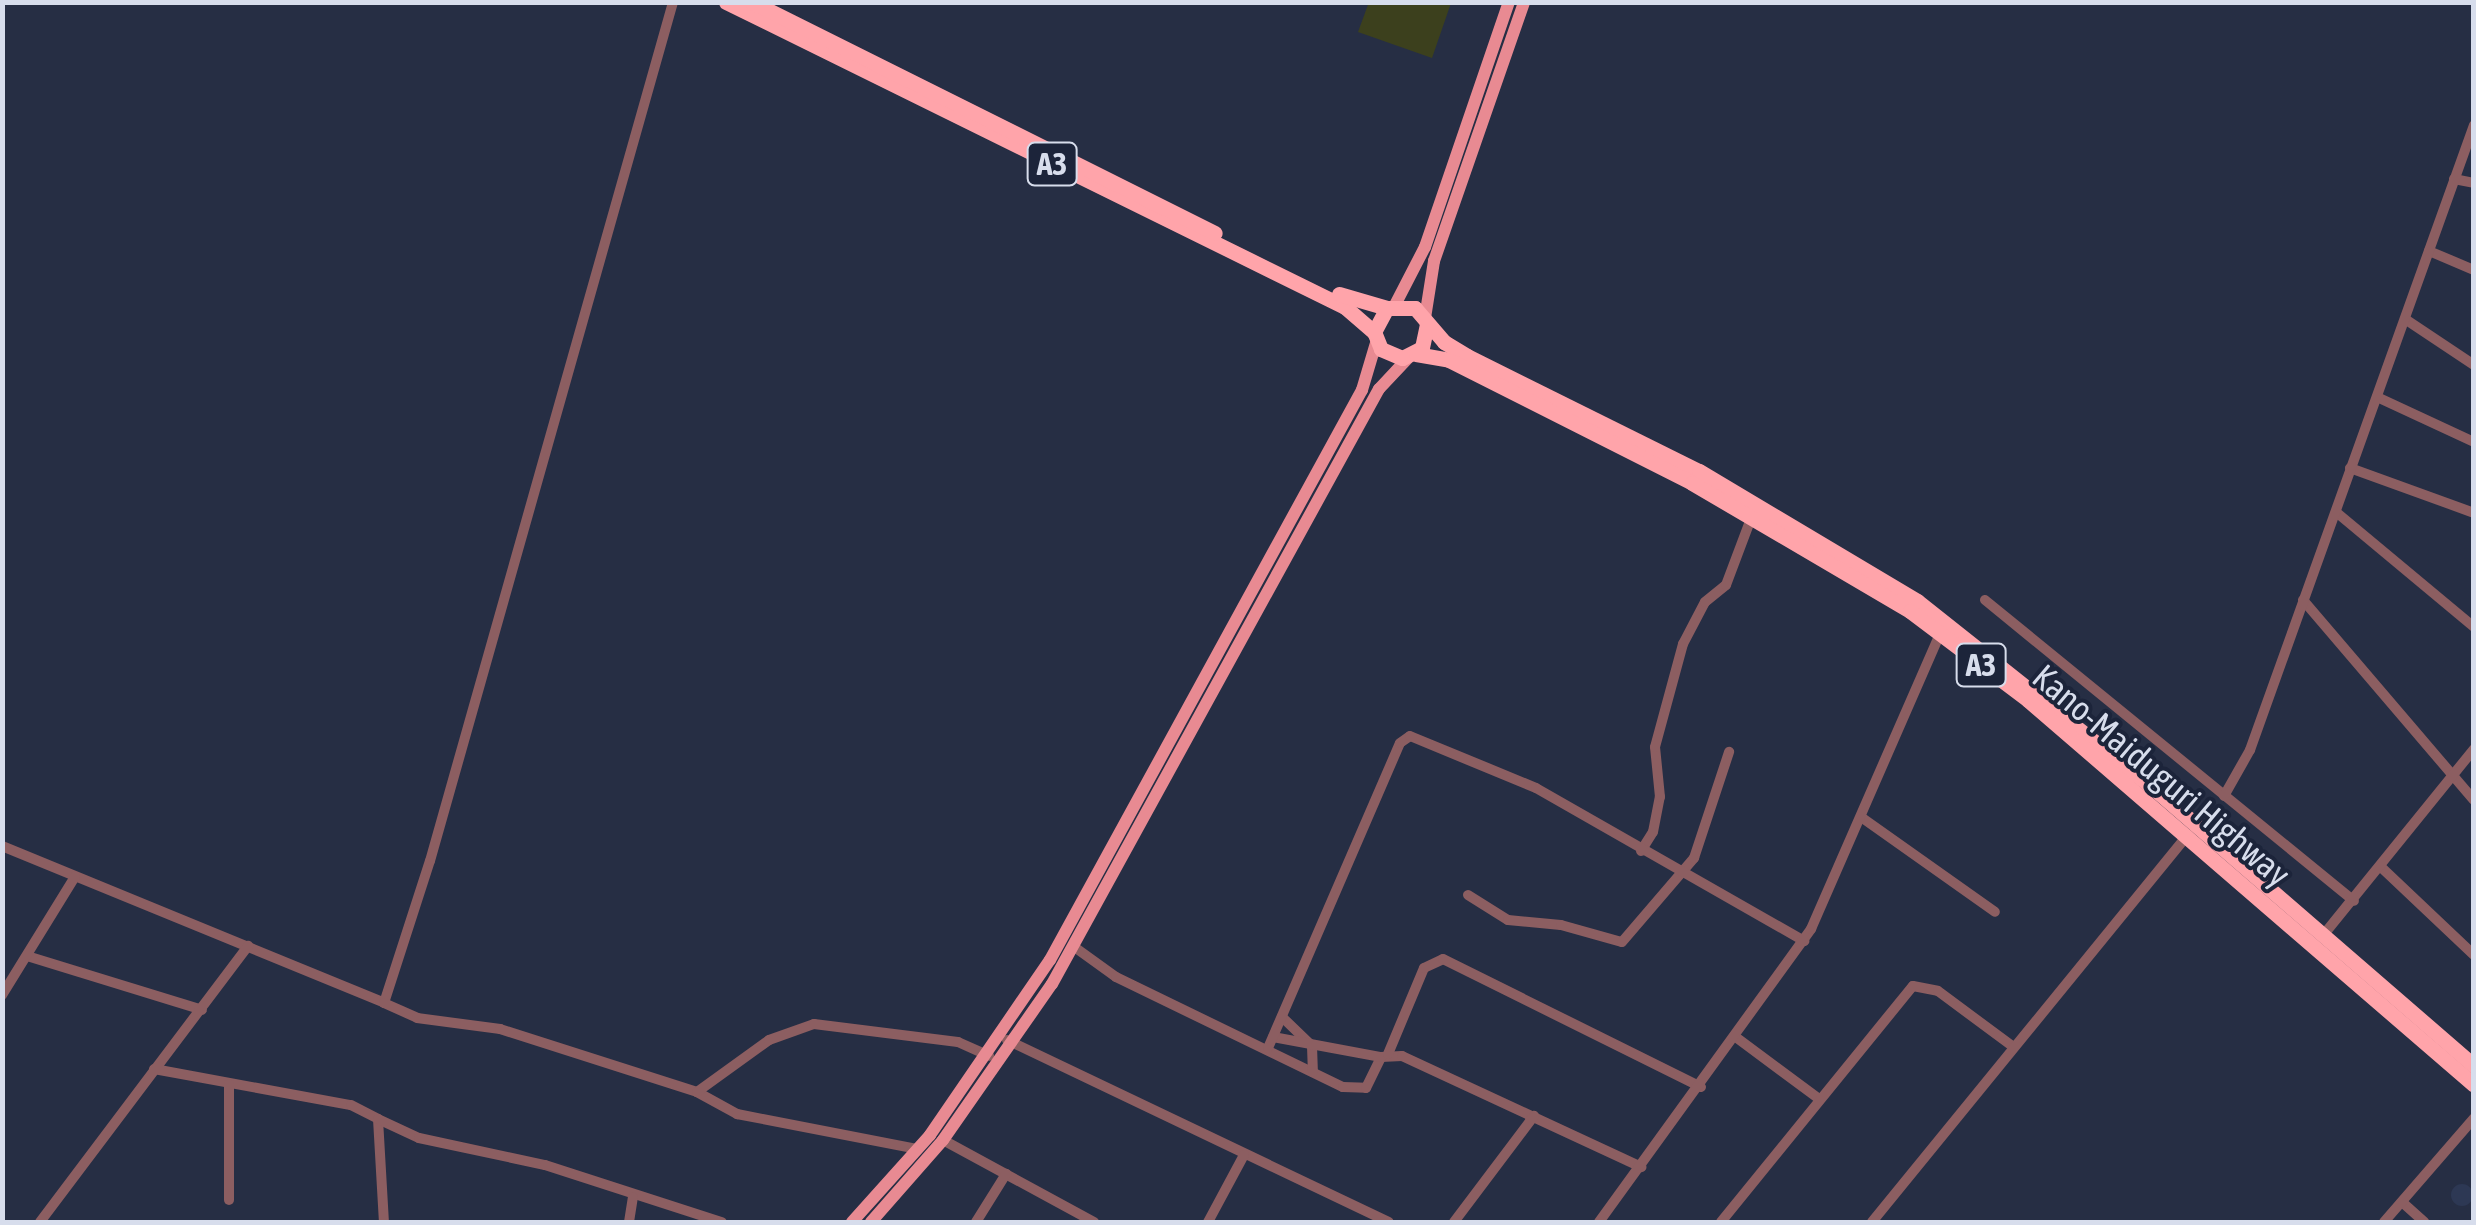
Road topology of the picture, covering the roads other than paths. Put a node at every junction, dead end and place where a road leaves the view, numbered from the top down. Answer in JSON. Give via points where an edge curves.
{"nodes":[{"id":1,"x":673,"y":2,"type":"edge"},
{"id":2,"x":726,"y":2,"type":"edge"},
{"id":3,"x":752,"y":2,"type":"edge"},
{"id":4,"x":1509,"y":2,"type":"edge"},
{"id":5,"x":1524,"y":2,"type":"edge"},
{"id":6,"x":773,"y":7,"type":"edge"},
{"id":7,"x":2474,"y":125,"type":"edge"},
{"id":8,"x":2454,"y":179,"type":"junction"},
{"id":9,"x":2474,"y":184,"type":"edge"},
{"id":10,"x":2430,"y":251,"type":"junction"},
{"id":11,"x":2474,"y":270,"type":"edge"},
{"id":12,"x":1391,"y":306,"type":"junction"},
{"id":13,"x":2405,"y":319,"type":"junction"},
{"id":14,"x":1426,"y":321,"type":"junction"},
{"id":15,"x":1375,"y":337,"type":"junction"},
{"id":16,"x":1413,"y":355,"type":"junction"},
{"id":17,"x":2474,"y":366,"type":"edge"},
{"id":18,"x":2377,"y":398,"type":"junction"},
{"id":19,"x":2474,"y":442,"type":"edge"},
{"id":20,"x":2350,"y":468,"type":"junction"},
{"id":21,"x":2336,"y":512,"type":"junction"},
{"id":22,"x":2474,"y":514,"type":"edge"},
{"id":23,"x":1752,"y":516,"type":"junction"},
{"id":24,"x":1985,"y":600,"type":"dead end"},
{"id":25,"x":2303,"y":600,"type":"junction"},
{"id":26,"x":2474,"y":627,"type":"edge"},
{"id":27,"x":1940,"y":634,"type":"junction"},
{"id":28,"x":2474,"y":749,"type":"edge"},
{"id":29,"x":1729,"y":752,"type":"dead end"},
{"id":30,"x":2454,"y":776,"type":"junction"},
{"id":31,"x":2224,"y":796,"type":"junction"},
{"id":32,"x":2154,"y":798,"type":"junction"},
{"id":33,"x":2474,"y":800,"type":"edge"},
{"id":34,"x":1861,"y":818,"type":"junction"},
{"id":35,"x":2188,"y":835,"type":"junction"},
{"id":36,"x":2,"y":846,"type":"edge"},
{"id":37,"x":1641,"y":851,"type":"junction"},
{"id":38,"x":2382,"y":868,"type":"junction"},
{"id":39,"x":1680,"y":874,"type":"junction"},
{"id":40,"x":76,"y":878,"type":"junction"},
{"id":41,"x":1468,"y":895,"type":"dead end"},
{"id":42,"x":2354,"y":900,"type":"junction"},
{"id":43,"x":1996,"y":912,"type":"dead end"},
{"id":44,"x":2326,"y":934,"type":"junction"},
{"id":45,"x":1804,"y":942,"type":"junction"},
{"id":46,"x":248,"y":946,"type":"junction"},
{"id":47,"x":1073,"y":946,"type":"junction"},
{"id":48,"x":2474,"y":954,"type":"edge"},
{"id":49,"x":27,"y":956,"type":"junction"},
{"id":50,"x":2,"y":995,"type":"edge"},
{"id":51,"x":384,"y":1002,"type":"junction"},
{"id":52,"x":202,"y":1010,"type":"junction"},
{"id":53,"x":1282,"y":1017,"type":"junction"},
{"id":54,"x":1737,"y":1038,"type":"junction"},
{"id":55,"x":1007,"y":1040,"type":"junction"},
{"id":56,"x":1271,"y":1043,"type":"junction"},
{"id":57,"x":1312,"y":1046,"type":"junction"},
{"id":58,"x":2012,"y":1046,"type":"junction"},
{"id":59,"x":1385,"y":1055,"type":"junction"},
{"id":60,"x":988,"y":1056,"type":"junction"},
{"id":61,"x":2474,"y":1066,"type":"edge"},
{"id":62,"x":154,"y":1069,"type":"junction"},
{"id":63,"x":1312,"y":1072,"type":"junction"},
{"id":64,"x":230,"y":1084,"type":"junction"},
{"id":65,"x":2474,"y":1084,"type":"edge"},
{"id":66,"x":1701,"y":1087,"type":"junction"},
{"id":67,"x":696,"y":1092,"type":"junction"},
{"id":68,"x":1819,"y":1099,"type":"junction"},
{"id":69,"x":1534,"y":1116,"type":"junction"},
{"id":70,"x":2474,"y":1118,"type":"edge"},
{"id":71,"x":378,"y":1119,"type":"junction"},
{"id":72,"x":943,"y":1140,"type":"junction"},
{"id":73,"x":917,"y":1148,"type":"junction"},
{"id":74,"x":1244,"y":1155,"type":"junction"},
{"id":75,"x":1641,"y":1167,"type":"junction"},
{"id":76,"x":1006,"y":1174,"type":"junction"},
{"id":77,"x":634,"y":1196,"type":"junction"},
{"id":78,"x":230,"y":1200,"type":"dead end"},
{"id":79,"x":2402,"y":1202,"type":"junction"},
{"id":80,"x":40,"y":1222,"type":"edge"},
{"id":81,"x":384,"y":1222,"type":"edge"},
{"id":82,"x":629,"y":1222,"type":"edge"},
{"id":83,"x":722,"y":1222,"type":"edge"},
{"id":84,"x":852,"y":1222,"type":"edge"},
{"id":85,"x":872,"y":1222,"type":"edge"},
{"id":86,"x":976,"y":1222,"type":"edge"},
{"id":87,"x":1094,"y":1222,"type":"edge"},
{"id":88,"x":1208,"y":1222,"type":"edge"},
{"id":89,"x":1389,"y":1222,"type":"edge"},
{"id":90,"x":1454,"y":1222,"type":"edge"},
{"id":91,"x":1598,"y":1222,"type":"edge"},
{"id":92,"x":1721,"y":1222,"type":"edge"},
{"id":93,"x":1872,"y":1222,"type":"edge"},
{"id":94,"x":2384,"y":1222,"type":"edge"},
{"id":95,"x":2424,"y":1222,"type":"edge"}],
"edges":[{"from":1,"to":51,"type":"street","via":[[441,824]]},
{"from":2,"to":15,"type":"highway","number":"A3","via":[[1345,307]]},
{"from":3,"to":6,"type":"highway","number":"A3"},
{"from":4,"to":12,"type":"main road","via":[[1425,247]]},
{"from":5,"to":14,"type":"main road","via":[[1430,272]]},
{"from":6,"to":12,"type":"highway","number":"A3","via":[[1339,294]]},
{"from":7,"to":8,"type":"street"},
{"from":8,"to":9,"type":"street"},
{"from":8,"to":10,"type":"street"},
{"from":10,"to":11,"type":"street"},
{"from":10,"to":13,"type":"street"},
{"from":12,"to":14,"type":"highway","number":"A3","via":[[1415,308]]},
{"from":12,"to":15,"type":"highway"},
{"from":13,"to":17,"type":"street"},
{"from":13,"to":18,"type":"street"},
{"from":14,"to":16,"type":"highway","via":[[1426,341]]},
{"from":14,"to":32,"type":"highway","name":"Kano-Maiduguri Highway","number":"A3","via":[[1467,356],[1699,471],[1857,562],[1970,639]]},
{"from":15,"to":16,"type":"highway","number":"A3","via":[[1394,357]]},
{"from":15,"to":55,"type":"main road","via":[[1362,390]]},
{"from":16,"to":23,"type":"highway","name":"Kano-Maiduguri Highway","number":"A3","via":[[1450,360]]},
{"from":16,"to":47,"type":"main road","via":[[1379,389]]},
{"from":18,"to":19,"type":"street"},
{"from":18,"to":20,"type":"street"},
{"from":20,"to":21,"type":"street"},
{"from":20,"to":22,"type":"street"},
{"from":21,"to":25,"type":"street"},
{"from":21,"to":26,"type":"street"},
{"from":23,"to":27,"type":"highway","name":"Kano-Maiduguri Highway","number":"A3"},
{"from":23,"to":37,"type":"street","via":[[1726,585],[1706,602],[1683,644],[1655,747],[1660,797],[1653,832]]},
{"from":24,"to":31,"type":"street"},
{"from":25,"to":30,"type":"street"},
{"from":25,"to":31,"type":"street","via":[[2250,750]]},
{"from":27,"to":32,"type":"highway","name":"Kano-Maiduguri Highway","number":"A3"},
{"from":27,"to":34,"type":"street"},
{"from":28,"to":30,"type":"street"},
{"from":29,"to":39,"type":"street","via":[[1694,858]]},
{"from":30,"to":33,"type":"street"},
{"from":30,"to":38,"type":"street"},
{"from":31,"to":42,"type":"street"},
{"from":32,"to":35,"type":"highway","name":"Kano-Maiduguri Highway","number":"A3"},
{"from":32,"to":44,"type":"highway","name":"Kano-Maiduguri Highway","number":"A3"},
{"from":34,"to":43,"type":"street"},
{"from":34,"to":45,"type":"street"},
{"from":35,"to":58,"type":"street"},
{"from":35,"to":65,"type":"highway","name":"Kano-Maiduguri Highway","number":"A3"},
{"from":36,"to":40,"type":"street"},
{"from":37,"to":39,"type":"street"},
{"from":37,"to":53,"type":"street","via":[[1536,788],[1410,736],[1400,743]]},
{"from":38,"to":42,"type":"street"},
{"from":38,"to":48,"type":"street"},
{"from":39,"to":41,"type":"street","via":[[1643,924],[1612,944],[1561,924],[1508,920]]},
{"from":39,"to":45,"type":"street"},
{"from":40,"to":46,"type":"street"},
{"from":40,"to":49,"type":"street"},
{"from":42,"to":44,"type":"street"},
{"from":44,"to":61,"type":"highway","name":"Kano-Maiduguri Highway","number":"A3"},
{"from":45,"to":54,"type":"street"},
{"from":46,"to":51,"type":"street"},
{"from":46,"to":52,"type":"street"},
{"from":47,"to":55,"type":"main road"},
{"from":47,"to":56,"type":"street","via":[[1116,977]]},
{"from":49,"to":50,"type":"street"},
{"from":49,"to":52,"type":"street"},
{"from":51,"to":67,"type":"street","via":[[418,1018],[476,1031],[500,1029]]},
{"from":52,"to":62,"type":"street"},
{"from":53,"to":56,"type":"street"},
{"from":53,"to":57,"type":"street"},
{"from":54,"to":66,"type":"street"},
{"from":54,"to":68,"type":"street"},
{"from":55,"to":60,"type":"main road"},
{"from":55,"to":72,"type":"main road"},
{"from":55,"to":74,"type":"street"},
{"from":56,"to":57,"type":"street"},
{"from":56,"to":63,"type":"street"},
{"from":57,"to":59,"type":"street"},
{"from":57,"to":63,"type":"street"},
{"from":58,"to":68,"type":"street","via":[[1938,991],[1913,986]]},
{"from":58,"to":93,"type":"street"},
{"from":59,"to":63,"type":"street","via":[[1366,1088]]},
{"from":59,"to":66,"type":"street","via":[[1424,968],[1443,959]]},
{"from":59,"to":69,"type":"street"},
{"from":60,"to":67,"type":"street","via":[[958,1042],[814,1024],[769,1040]]},
{"from":60,"to":73,"type":"main road"},
{"from":62,"to":64,"type":"street"},
{"from":62,"to":80,"type":"street"},
{"from":64,"to":71,"type":"street","via":[[350,1105]]},
{"from":64,"to":78,"type":"street"},
{"from":66,"to":75,"type":"street"},
{"from":67,"to":73,"type":"street","via":[[737,1114]]},
{"from":68,"to":92,"type":"street"},
{"from":69,"to":75,"type":"street"},
{"from":69,"to":90,"type":"street"},
{"from":70,"to":79,"type":"street"},
{"from":71,"to":77,"type":"street","via":[[419,1138],[545,1164]]},
{"from":71,"to":81,"type":"street"},
{"from":72,"to":76,"type":"street"},
{"from":72,"to":85,"type":"main road"},
{"from":73,"to":84,"type":"main road"},
{"from":74,"to":88,"type":"street"},
{"from":74,"to":89,"type":"street"},
{"from":75,"to":91,"type":"street"},
{"from":76,"to":86,"type":"street"},
{"from":76,"to":87,"type":"street"},
{"from":77,"to":82,"type":"street"},
{"from":77,"to":83,"type":"street"},
{"from":79,"to":94,"type":"street"},
{"from":79,"to":95,"type":"street"}]}
